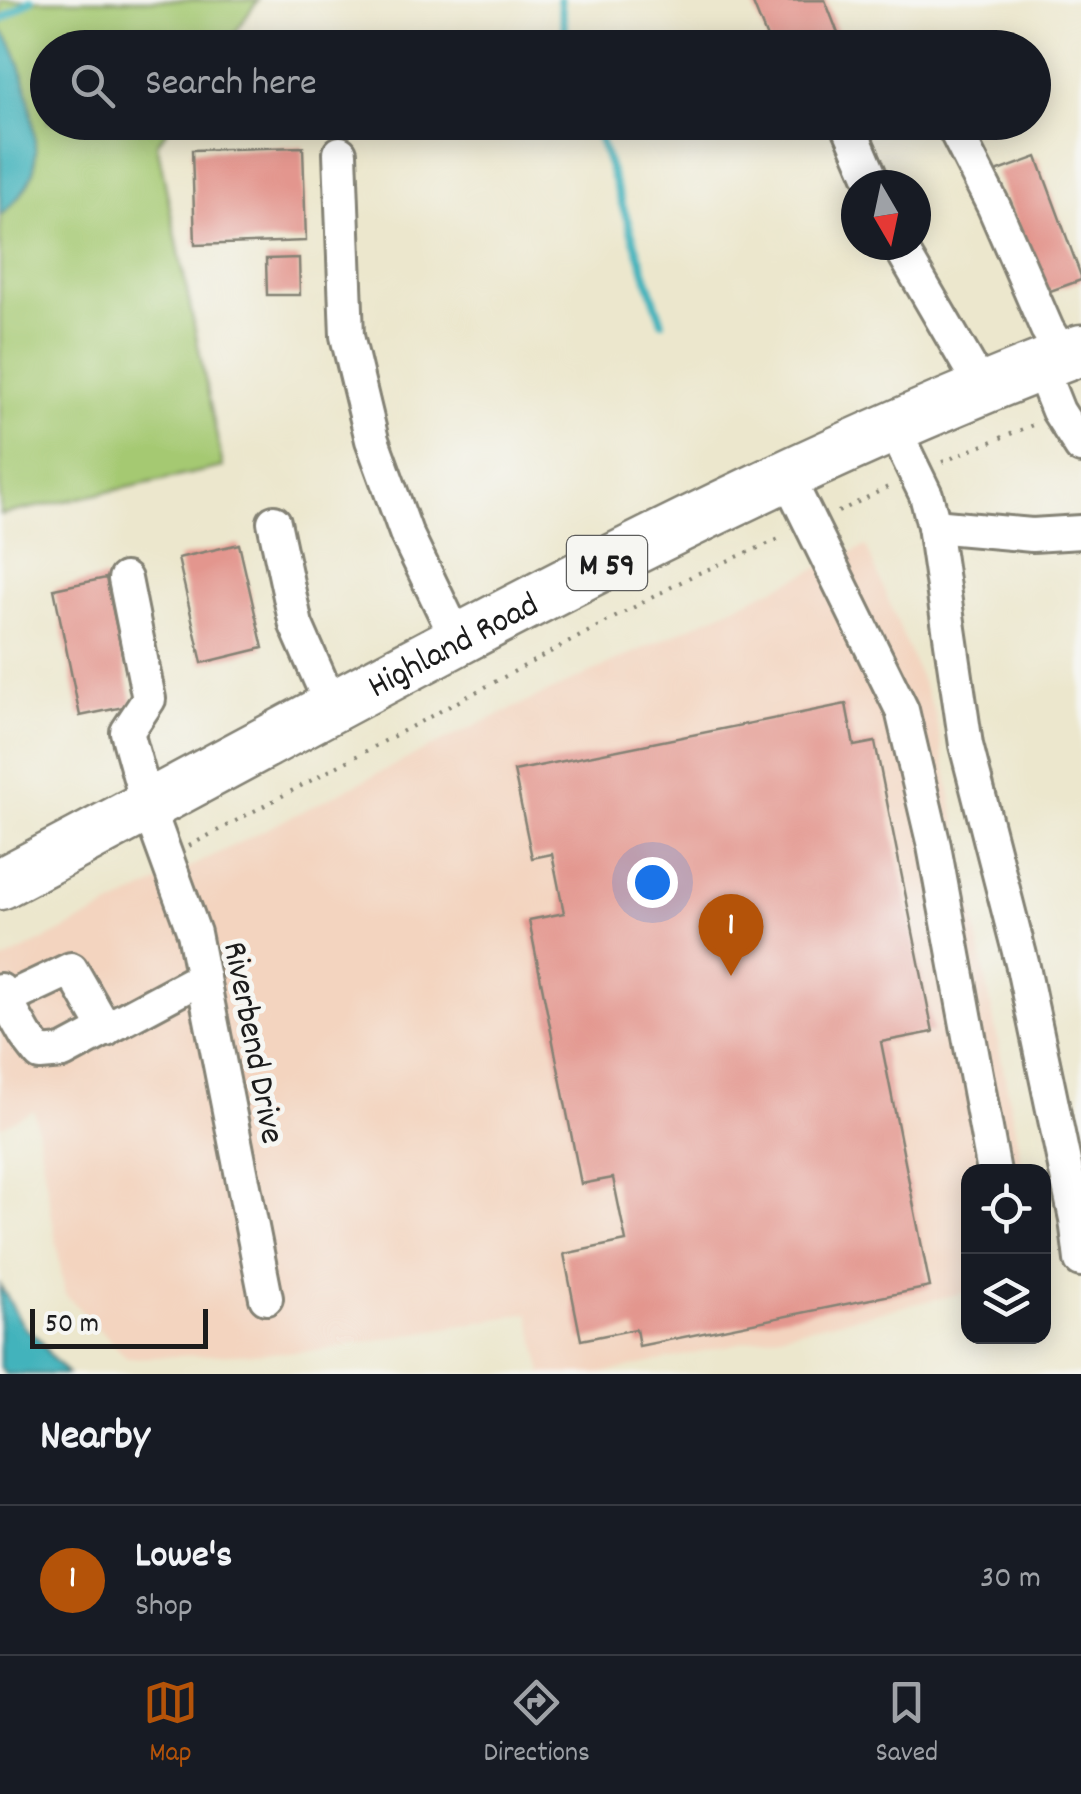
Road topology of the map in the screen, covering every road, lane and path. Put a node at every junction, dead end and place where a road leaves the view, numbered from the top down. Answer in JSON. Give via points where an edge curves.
{"nodes":[{"id":1,"x":855,"y":140,"type":"edge"},
{"id":2,"x":961,"y":140,"type":"edge"},
{"id":3,"x":340,"y":153,"type":"dead end"},
{"id":4,"x":868,"y":170,"type":"edge"},
{"id":5,"x":908,"y":260,"type":"edge"},
{"id":6,"x":1061,"y":358,"type":"edge"},
{"id":7,"x":982,"y":388,"type":"junction"},
{"id":8,"x":1060,"y":414,"type":"junction"},
{"id":9,"x":893,"y":426,"type":"junction"},
{"id":10,"x":1081,"y":447,"type":"edge"},
{"id":11,"x":916,"y":473,"type":"junction"},
{"id":12,"x":786,"y":474,"type":"junction"},
{"id":13,"x":274,"y":522,"type":"dead end"},
{"id":14,"x":811,"y":524,"type":"junction"},
{"id":15,"x":934,"y":526,"type":"junction"},
{"id":16,"x":1081,"y":532,"type":"edge"},
{"id":17,"x":124,"y":579,"type":"dead end"},
{"id":18,"x":458,"y":641,"type":"junction"},
{"id":19,"x":332,"y":707,"type":"junction"},
{"id":20,"x":148,"y":806,"type":"junction"},
{"id":21,"x":166,"y":857,"type":"junction"},
{"id":22,"x":0,"y":884,"type":"edge"},
{"id":23,"x":203,"y":977,"type":"junction"},
{"id":24,"x":3,"y":995,"type":"edge"},
{"id":25,"x":106,"y":1030,"type":"junction"},
{"id":26,"x":993,"y":1164,"type":"edge"},
{"id":27,"x":1081,"y":1260,"type":"edge"},
{"id":28,"x":266,"y":1298,"type":"dead end"}],
"edges":[{"from":1,"to":4,"type":"lane"},
{"from":2,"to":6,"type":"lane"},
{"from":3,"to":18,"type":"lane","via":[[347,336],[363,405],[406,532]]},
{"from":5,"to":7,"type":"lane"},
{"from":6,"to":7,"type":"highway","name":"Highland Road","number":"M 59"},
{"from":6,"to":8,"type":"lane"},
{"from":7,"to":9,"type":"highway","name":"Highland Road","number":"M 59"},
{"from":8,"to":10,"type":"lane"},
{"from":8,"to":11,"type":"path"},
{"from":9,"to":11,"type":"lane"},
{"from":9,"to":12,"type":"highway","name":"Highland Road","number":"M 59"},
{"from":11,"to":14,"type":"path"},
{"from":11,"to":15,"type":"lane"},
{"from":12,"to":14,"type":"lane"},
{"from":12,"to":18,"type":"highway","name":"Highland Road","number":"M 59"},
{"from":13,"to":19,"type":"lane","via":[[296,626]]},
{"from":14,"to":21,"type":"path","via":[[692,576]]},
{"from":14,"to":26,"type":"lane","via":[[902,710]]},
{"from":15,"to":16,"type":"lane","via":[[1032,536]]},
{"from":15,"to":27,"type":"lane","via":[[966,745],[1022,966]]},
{"from":17,"to":20,"type":"lane","name":"Riverbend Drive","via":[[148,699],[127,732]]},
{"from":18,"to":19,"type":"highway","name":"Highland Road","number":"M 59"},
{"from":19,"to":20,"type":"highway","name":"Highland Road","number":"M 59"},
{"from":20,"to":21,"type":"lane","name":"Riverbend Drive"},
{"from":20,"to":22,"type":"highway","name":"Highland Road","number":"M 59"},
{"from":21,"to":23,"type":"lane","name":"Riverbend Drive"},
{"from":23,"to":25,"type":"lane"},
{"from":23,"to":28,"type":"lane","name":"Riverbend Drive"},
{"from":24,"to":25,"type":"lane","via":[[40,1054],[63,1052]]},
{"from":24,"to":25,"type":"lane","via":[[71,969]]}]}
